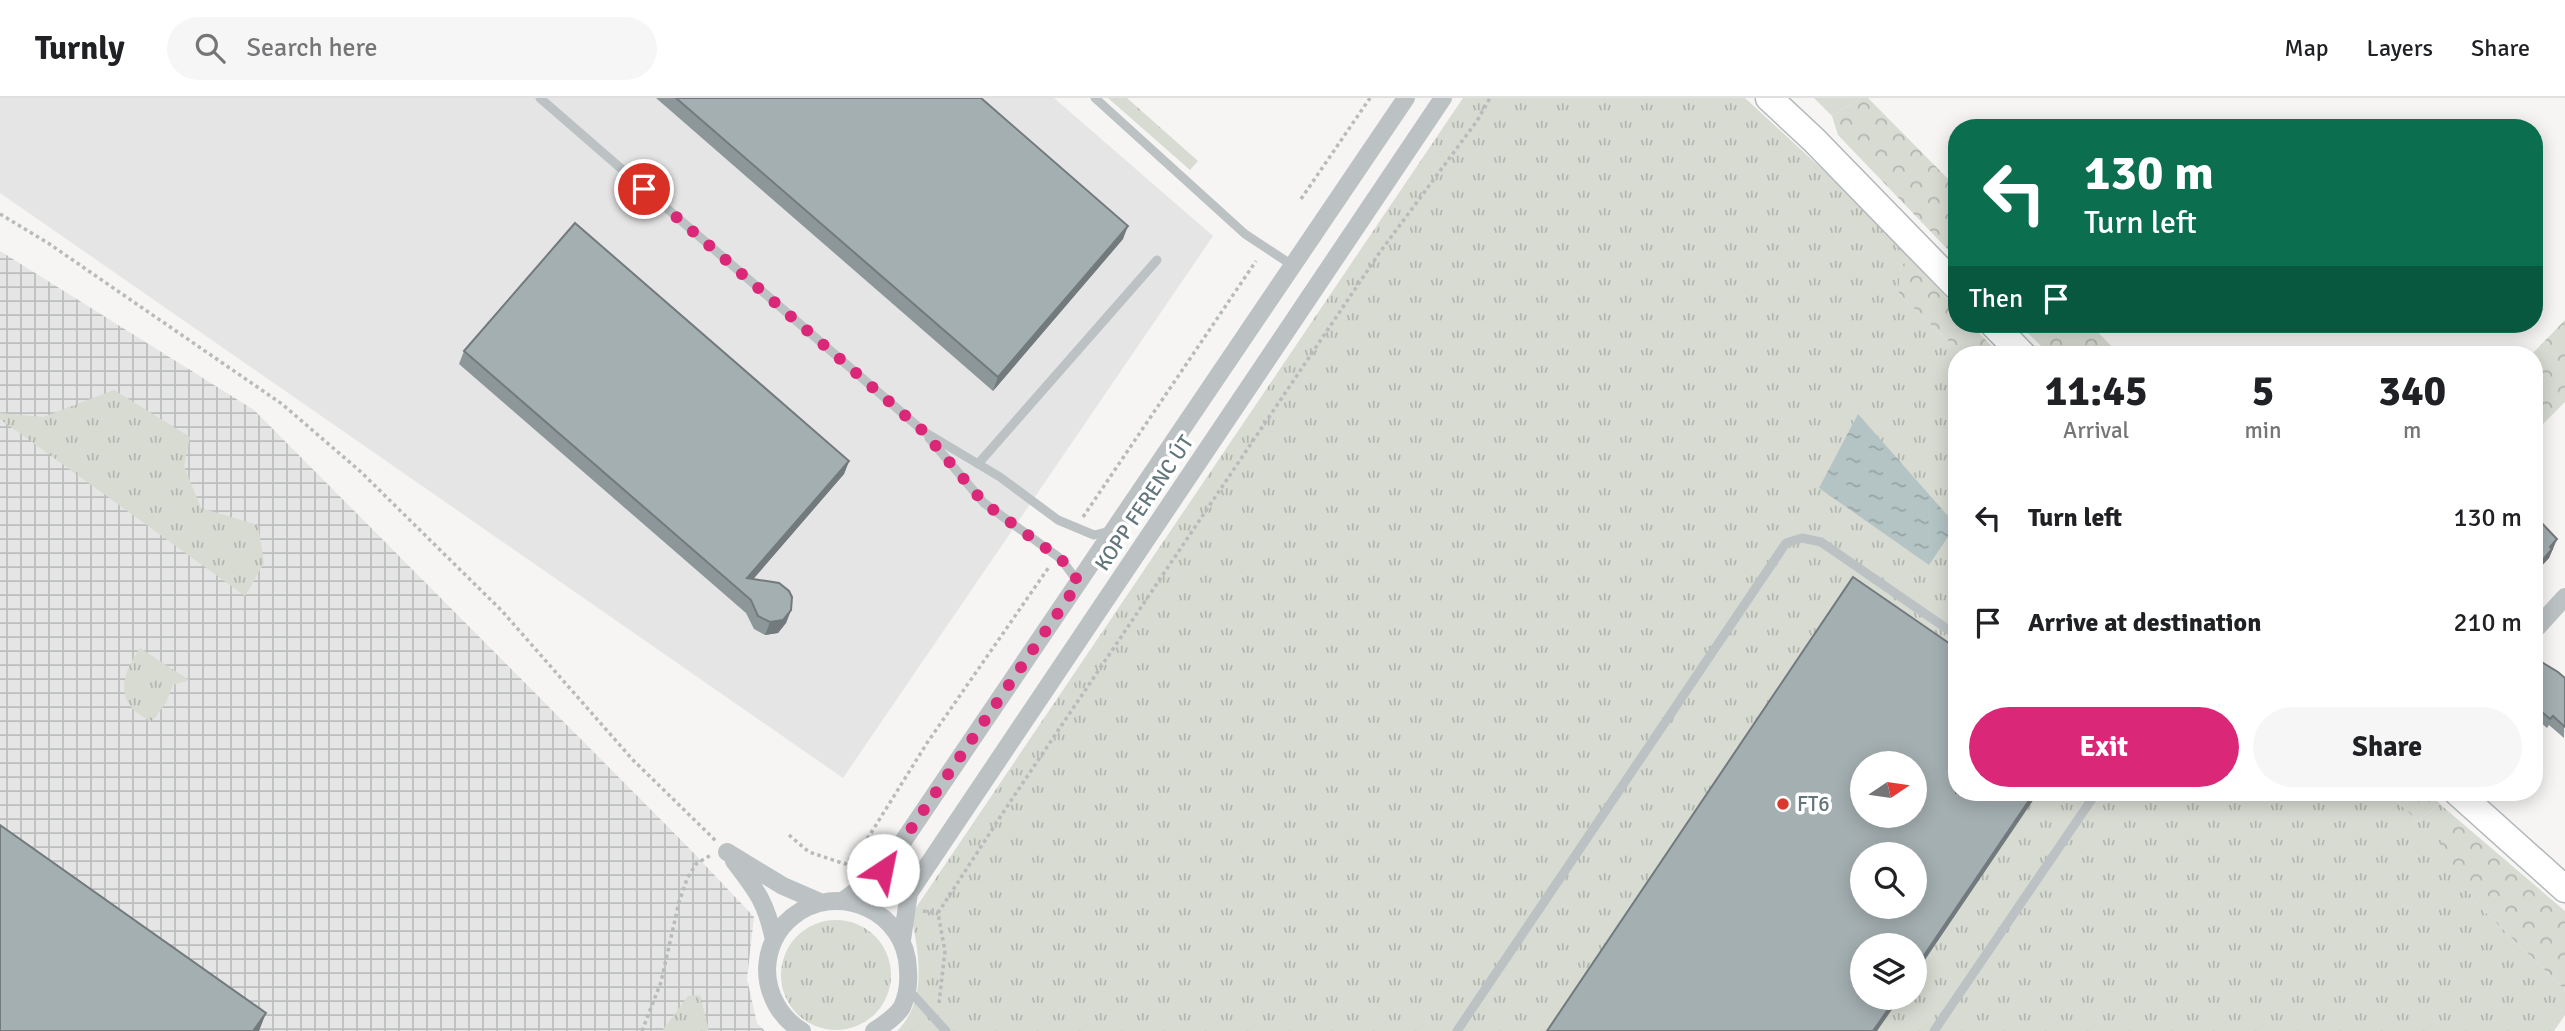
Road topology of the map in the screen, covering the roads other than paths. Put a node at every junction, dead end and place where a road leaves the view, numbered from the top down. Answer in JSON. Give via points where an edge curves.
{"nodes":[{"id":1,"x":540,"y":98,"type":"edge"},
{"id":2,"x":1095,"y":98,"type":"edge"},
{"id":3,"x":1406,"y":98,"type":"edge"},
{"id":4,"x":1443,"y":98,"type":"edge"},
{"id":5,"x":1769,"y":98,"type":"edge"},
{"id":6,"x":1157,"y":260,"type":"dead end"},
{"id":7,"x":1292,"y":265,"type":"junction"},
{"id":8,"x":1948,"y":278,"type":"edge"},
{"id":9,"x":2002,"y":333,"type":"edge"},
{"id":10,"x":2014,"y":346,"type":"edge"},
{"id":11,"x":923,"y":431,"type":"junction"},
{"id":12,"x":978,"y":464,"type":"junction"},
{"id":13,"x":1114,"y":528,"type":"junction"},
{"id":14,"x":1079,"y":582,"type":"junction"},
{"id":15,"x":2565,"y":597,"type":"edge"},
{"id":16,"x":2543,"y":621,"type":"edge"},
{"id":17,"x":1948,"y":629,"type":"edge"},
{"id":18,"x":2091,"y":801,"type":"edge"},
{"id":19,"x":2467,"y":801,"type":"edge"},
{"id":20,"x":2565,"y":889,"type":"edge"},
{"id":21,"x":844,"y":900,"type":"junction"},
{"id":22,"x":820,"y":902,"type":"junction"},
{"id":23,"x":774,"y":940,"type":"junction"},
{"id":24,"x":901,"y":940,"type":"junction"},
{"id":25,"x":907,"y":988,"type":"junction"},
{"id":26,"x":802,"y":1031,"type":"edge"},
{"id":27,"x":874,"y":1031,"type":"edge"},
{"id":28,"x":946,"y":1031,"type":"edge"},
{"id":29,"x":1457,"y":1031,"type":"edge"},
{"id":30,"x":1934,"y":1031,"type":"edge"}],
"edges":[{"from":1,"to":11,"type":"lane"},
{"from":2,"to":7,"type":"lane","via":[[1245,234]]},
{"from":3,"to":7,"type":"street","name":"KOPP FERENC ÚT"},
{"from":4,"to":24,"type":"street","name":"KOPP FERENC ÚT","via":[[909,893]]},
{"from":5,"to":8,"type":"main road"},
{"from":6,"to":12,"type":"lane"},
{"from":7,"to":13,"type":"street","name":"KOPP FERENC ÚT"},
{"from":9,"to":10,"type":"main road"},
{"from":11,"to":12,"type":"lane"},
{"from":11,"to":14,"type":"lane","via":[[984,503],[1057,556]]},
{"from":12,"to":13,"type":"lane","via":[[1058,520],[1094,535]]},
{"from":13,"to":14,"type":"street","name":"KOPP FERENC ÚT"},
{"from":14,"to":21,"type":"street","name":"KOPP FERENC ÚT","via":[[883,870]]},
{"from":15,"to":16,"type":"street"},
{"from":17,"to":29,"type":"lane","via":[[1821,542],[1802,538],[1786,543]]},
{"from":18,"to":30,"type":"lane"},
{"from":19,"to":20,"type":"main road"},
{"from":21,"to":22,"type":"street"},
{"from":21,"to":24,"type":"street","via":[[868,906],[888,920]]},
{"from":22,"to":23,"type":"street","via":[[785,923]]},
{"from":22,"to":23,"type":"street","via":[[727,852],[756,889]]},
{"from":23,"to":26,"type":"street","via":[[768,958],[771,996],[781,1013]]},
{"from":24,"to":25,"type":"street","via":[[908,962]]},
{"from":25,"to":27,"type":"street","via":[[902,1006]]},
{"from":25,"to":28,"type":"lane"}]}
